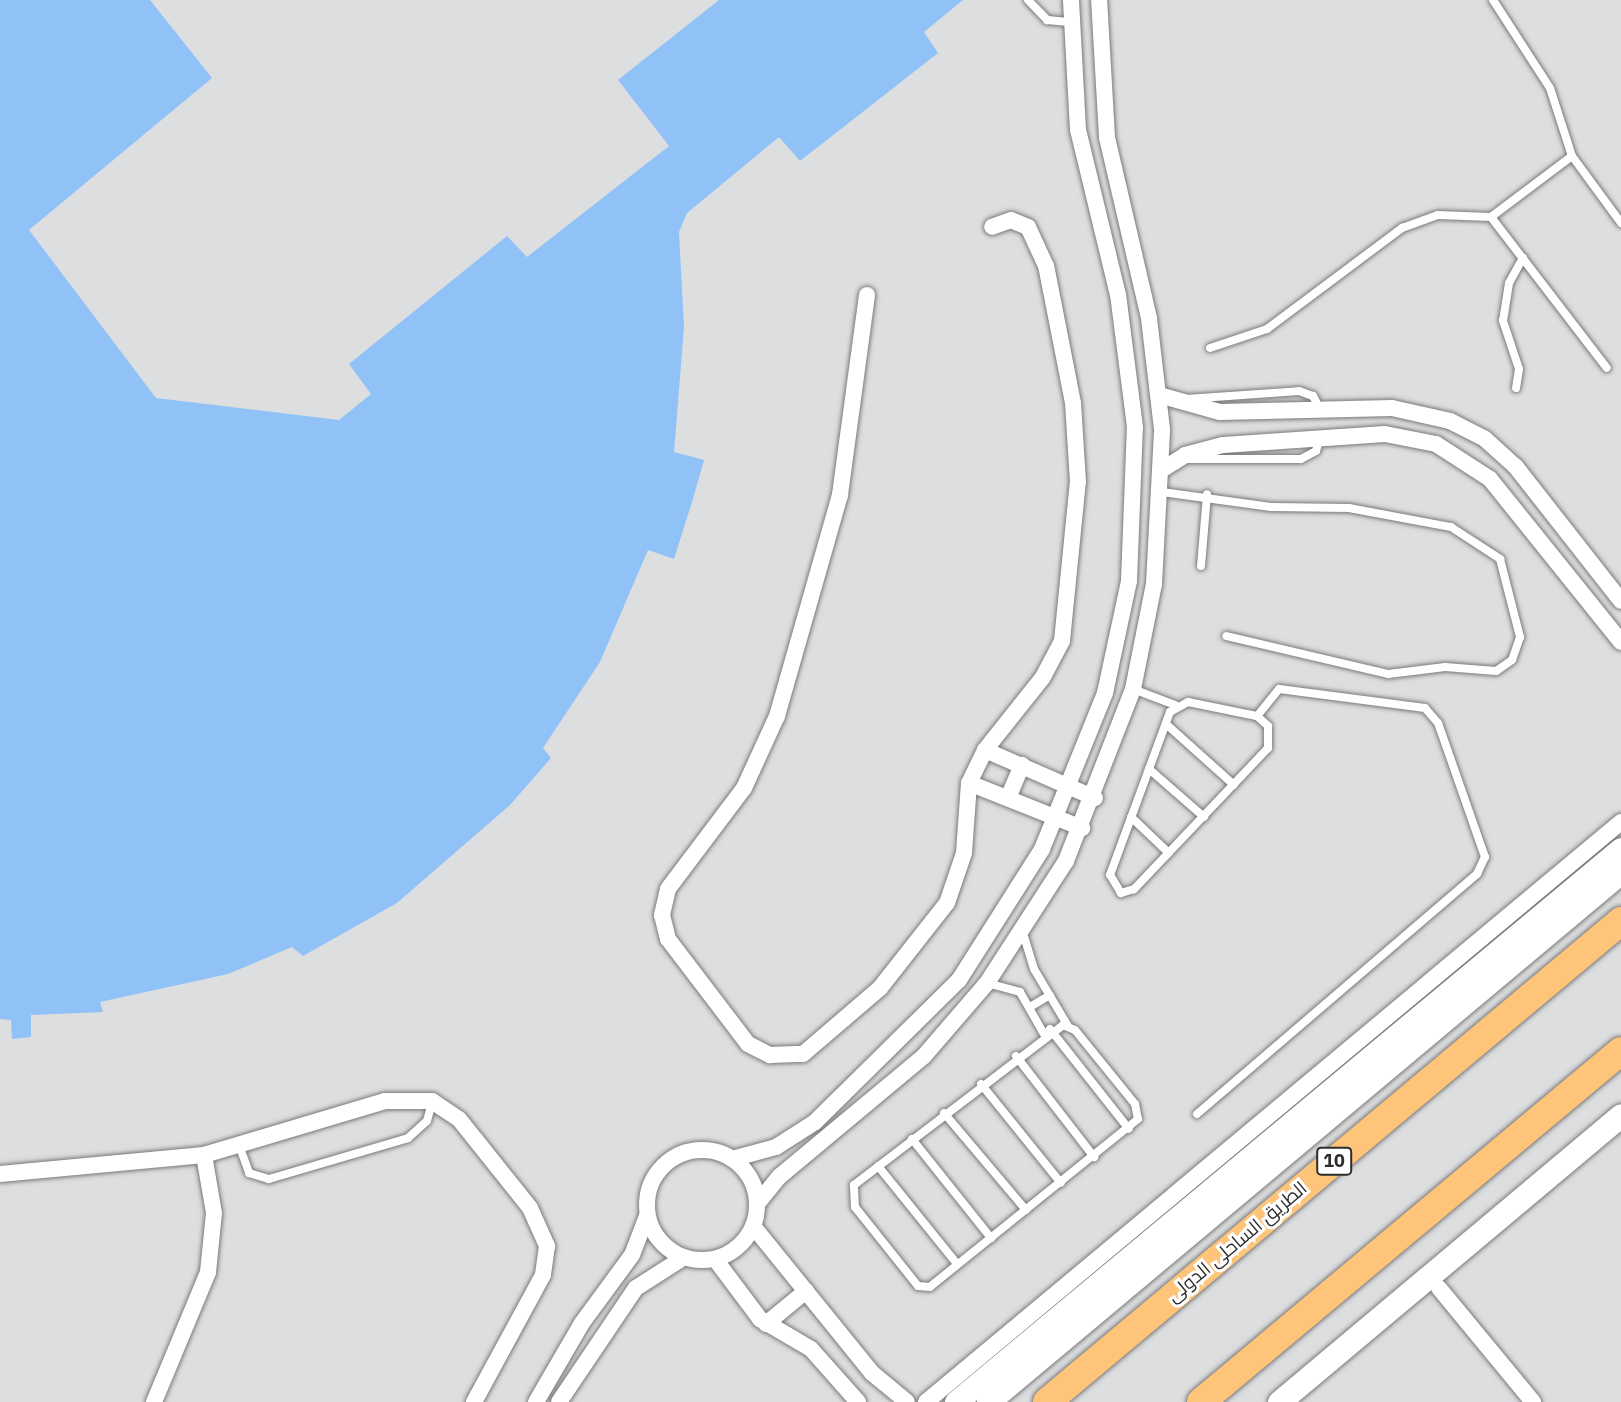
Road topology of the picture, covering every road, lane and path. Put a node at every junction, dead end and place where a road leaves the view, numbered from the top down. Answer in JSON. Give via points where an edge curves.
{"nodes":[{"id":1,"x":1028,"y":0,"type":"edge"},
{"id":2,"x":1071,"y":0,"type":"edge"},
{"id":3,"x":1099,"y":0,"type":"edge"},
{"id":4,"x":1493,"y":0,"type":"edge"},
{"id":5,"x":1072,"y":22,"type":"junction"},
{"id":6,"x":1572,"y":156,"type":"junction"},
{"id":7,"x":1490,"y":217,"type":"junction"},
{"id":8,"x":1621,"y":223,"type":"edge"},
{"id":9,"x":992,"y":227,"type":"dead end"},
{"id":10,"x":1523,"y":258,"type":"junction"},
{"id":11,"x":867,"y":295,"type":"dead end"},
{"id":12,"x":1149,"y":318,"type":"junction"},
{"id":13,"x":1123,"y":322,"type":"junction"},
{"id":14,"x":1210,"y":348,"type":"dead end"},
{"id":15,"x":1607,"y":369,"type":"dead end"},
{"id":16,"x":1516,"y":388,"type":"dead end"},
{"id":17,"x":1159,"y":395,"type":"junction"},
{"id":18,"x":1320,"y":409,"type":"junction"},
{"id":19,"x":1320,"y":438,"type":"junction"},
{"id":20,"x":1162,"y":481,"type":"junction"},
{"id":21,"x":1136,"y":483,"type":"junction"},
{"id":22,"x":1207,"y":494,"type":"junction"},
{"id":23,"x":1574,"y":541,"type":"junction"},
{"id":24,"x":1553,"y":557,"type":"junction"},
{"id":25,"x":1201,"y":566,"type":"dead end"},
{"id":26,"x":1129,"y":582,"type":"junction"},
{"id":27,"x":1154,"y":584,"type":"junction"},
{"id":28,"x":1621,"y":601,"type":"edge"},
{"id":29,"x":1226,"y":636,"type":"dead end"},
{"id":30,"x":1621,"y":642,"type":"edge"},
{"id":31,"x":1132,"y":689,"type":"junction"},
{"id":32,"x":1175,"y":705,"type":"junction"},
{"id":33,"x":1256,"y":716,"type":"junction"},
{"id":34,"x":1166,"y":724,"type":"junction"},
{"id":35,"x":985,"y":750,"type":"junction"},
{"id":36,"x":1022,"y":765,"type":"junction"},
{"id":37,"x":1149,"y":769,"type":"junction"},
{"id":38,"x":969,"y":783,"type":"junction"},
{"id":39,"x":1234,"y":785,"type":"junction"},
{"id":40,"x":1071,"y":787,"type":"junction"},
{"id":41,"x":1008,"y":798,"type":"junction"},
{"id":42,"x":1095,"y":799,"type":"junction"},
{"id":43,"x":1058,"y":817,"type":"junction"},
{"id":44,"x":1131,"y":817,"type":"junction"},
{"id":45,"x":1204,"y":817,"type":"junction"},
{"id":46,"x":1621,"y":822,"type":"edge"},
{"id":47,"x":1082,"y":828,"type":"junction"},
{"id":48,"x":1621,"y":849,"type":"edge"},
{"id":49,"x":1169,"y":853,"type":"junction"},
{"id":50,"x":1621,"y":872,"type":"edge"},
{"id":51,"x":1621,"y":921,"type":"edge"},
{"id":52,"x":1023,"y":933,"type":"junction"},
{"id":53,"x":1447,"y":980,"type":"junction"},
{"id":54,"x":988,"y":983,"type":"junction"},
{"id":55,"x":1050,"y":995,"type":"junction"},
{"id":56,"x":1030,"y":1007,"type":"junction"},
{"id":57,"x":1068,"y":1026,"type":"junction"},
{"id":58,"x":1047,"y":1031,"type":"junction"},
{"id":59,"x":1621,"y":1051,"type":"edge"},
{"id":60,"x":1016,"y":1056,"type":"junction"},
{"id":61,"x":981,"y":1084,"type":"junction"},
{"id":62,"x":432,"y":1101,"type":"junction"},
{"id":63,"x":944,"y":1113,"type":"junction"},
{"id":64,"x":1197,"y":1114,"type":"dead end"},
{"id":65,"x":1621,"y":1115,"type":"edge"},
{"id":66,"x":1129,"y":1129,"type":"junction"},
{"id":67,"x":1621,"y":1136,"type":"edge"},
{"id":68,"x":912,"y":1139,"type":"junction"},
{"id":69,"x":239,"y":1145,"type":"junction"},
{"id":70,"x":204,"y":1155,"type":"junction"},
{"id":71,"x":1094,"y":1157,"type":"junction"},
{"id":72,"x":732,"y":1159,"type":"junction"},
{"id":73,"x":877,"y":1166,"type":"junction"},
{"id":74,"x":0,"y":1174,"type":"edge"},
{"id":75,"x":1061,"y":1183,"type":"junction"},
{"id":76,"x":758,"y":1204,"type":"junction"},
{"id":77,"x":1026,"y":1210,"type":"junction"},
{"id":78,"x":648,"y":1214,"type":"junction"},
{"id":79,"x":753,"y":1226,"type":"junction"},
{"id":80,"x":991,"y":1238,"type":"junction"},
{"id":81,"x":684,"y":1258,"type":"junction"},
{"id":82,"x":715,"y":1259,"type":"junction"},
{"id":83,"x":957,"y":1264,"type":"junction"},
{"id":84,"x":619,"y":1273,"type":"junction"},
{"id":85,"x":636,"y":1288,"type":"junction"},
{"id":86,"x":1439,"y":1288,"type":"junction"},
{"id":87,"x":806,"y":1291,"type":"junction"},
{"id":88,"x":766,"y":1325,"type":"junction"},
{"id":89,"x":154,"y":1402,"type":"edge"},
{"id":90,"x":474,"y":1402,"type":"edge"},
{"id":91,"x":536,"y":1402,"type":"edge"},
{"id":92,"x":559,"y":1402,"type":"edge"},
{"id":93,"x":858,"y":1402,"type":"edge"},
{"id":94,"x":907,"y":1402,"type":"edge"},
{"id":95,"x":926,"y":1402,"type":"edge"},
{"id":96,"x":956,"y":1402,"type":"edge"},
{"id":97,"x":988,"y":1402,"type":"edge"},
{"id":98,"x":1047,"y":1402,"type":"edge"},
{"id":99,"x":1201,"y":1402,"type":"edge"},
{"id":100,"x":1279,"y":1402,"type":"edge"},
{"id":101,"x":1303,"y":1402,"type":"edge"},
{"id":102,"x":1533,"y":1402,"type":"edge"}],
"edges":[{"from":1,"to":5,"type":"lane","via":[[1047,20]]},
{"from":2,"to":5,"type":"street"},
{"from":3,"to":12,"type":"street","via":[[1107,138]]},
{"from":4,"to":6,"type":"lane","via":[[1550,88]]},
{"from":5,"to":13,"type":"street","via":[[1082,152]]},
{"from":6,"to":7,"type":"lane"},
{"from":6,"to":8,"type":"lane"},
{"from":7,"to":10,"type":"lane"},
{"from":7,"to":14,"type":"lane","via":[[1437,215],[1402,228],[1267,329]]},
{"from":9,"to":35,"type":"street","via":[[1011,220],[1028,227],[1046,266],[1073,403],[1078,482],[1062,641],[1043,677]]},
{"from":10,"to":15,"type":"lane"},
{"from":10,"to":16,"type":"lane","via":[[1509,283],[1503,321],[1519,369]]},
{"from":11,"to":38,"type":"street","via":[[840,495],[777,716],[744,788],[673,881],[662,906],[668,939],[748,1044],[782,1056],[813,1049],[907,957],[957,883]]},
{"from":12,"to":13,"type":"street"},
{"from":12,"to":17,"type":"street"},
{"from":13,"to":21,"type":"street"},
{"from":17,"to":18,"type":"street","via":[[1220,412]]},
{"from":17,"to":20,"type":"street"},
{"from":18,"to":19,"type":"street"},
{"from":18,"to":23,"type":"street","via":[[1412,410],[1468,429],[1516,467]]},
{"from":19,"to":20,"type":"street","via":[[1210,446],[1179,458]]},
{"from":19,"to":24,"type":"street","via":[[1403,435],[1451,450],[1490,479]]},
{"from":20,"to":21,"type":"street"},
{"from":20,"to":22,"type":"lane"},
{"from":20,"to":27,"type":"street"},
{"from":21,"to":26,"type":"street"},
{"from":22,"to":25,"type":"lane"},
{"from":22,"to":29,"type":"lane","via":[[1260,506],[1368,510],[1463,532],[1504,567],[1520,637],[1512,660],[1496,671],[1445,667],[1388,674]]},
{"from":23,"to":24,"type":"street"},
{"from":23,"to":28,"type":"street"},
{"from":24,"to":30,"type":"street"},
{"from":26,"to":27,"type":"street"},
{"from":26,"to":40,"type":"street","via":[[1105,693]]},
{"from":27,"to":31,"type":"street"},
{"from":31,"to":32,"type":"lane"},
{"from":31,"to":42,"type":"street"},
{"from":32,"to":33,"type":"lane"},
{"from":32,"to":34,"type":"lane"},
{"from":33,"to":39,"type":"lane","via":[[1271,741]]},
{"from":33,"to":64,"type":"lane","via":[[1279,689],[1425,708],[1438,723],[1485,857],[1477,874]]},
{"from":34,"to":37,"type":"lane"},
{"from":34,"to":39,"type":"lane"},
{"from":35,"to":36,"type":"street"},
{"from":35,"to":38,"type":"street"},
{"from":36,"to":40,"type":"street"},
{"from":36,"to":41,"type":"street"},
{"from":37,"to":44,"type":"lane"},
{"from":37,"to":45,"type":"lane"},
{"from":38,"to":41,"type":"street"},
{"from":39,"to":45,"type":"lane"},
{"from":40,"to":42,"type":"street"},
{"from":40,"to":43,"type":"street"},
{"from":41,"to":43,"type":"street"},
{"from":42,"to":47,"type":"street"},
{"from":43,"to":47,"type":"street"},
{"from":43,"to":72,"type":"street","via":[[989,940],[903,1041],[796,1136]]},
{"from":44,"to":49,"type":"lane"},
{"from":44,"to":49,"type":"lane","via":[[1110,875],[1113,888],[1130,892]]},
{"from":45,"to":49,"type":"lane"},
{"from":46,"to":53,"type":"street"},
{"from":47,"to":52,"type":"street"},
{"from":48,"to":53,"type":"main road"},
{"from":50,"to":97,"type":"main road"},
{"from":51,"to":98,"type":"highway","name":"الطريق الساحلى الدولى","number":"10"},
{"from":52,"to":54,"type":"street"},
{"from":52,"to":55,"type":"lane"},
{"from":53,"to":95,"type":"street"},
{"from":53,"to":96,"type":"main road"},
{"from":54,"to":56,"type":"lane","via":[[1013,987]]},
{"from":54,"to":76,"type":"street","via":[[923,1056],[787,1169]]},
{"from":55,"to":56,"type":"lane"},
{"from":55,"to":57,"type":"lane"},
{"from":56,"to":58,"type":"lane"},
{"from":57,"to":58,"type":"lane"},
{"from":57,"to":66,"type":"lane","via":[[1135,1104],[1138,1119]]},
{"from":58,"to":60,"type":"lane"},
{"from":58,"to":66,"type":"lane"},
{"from":59,"to":99,"type":"highway"},
{"from":60,"to":61,"type":"lane"},
{"from":60,"to":71,"type":"lane"},
{"from":61,"to":63,"type":"lane"},
{"from":61,"to":75,"type":"lane"},
{"from":62,"to":69,"type":"street","via":[[393,1099]]},
{"from":62,"to":69,"type":"lane","via":[[427,1121],[408,1138],[269,1179],[249,1173]]},
{"from":62,"to":90,"type":"street","via":[[459,1119],[530,1208],[547,1247],[543,1275]]},
{"from":63,"to":68,"type":"lane"},
{"from":63,"to":77,"type":"lane"},
{"from":65,"to":100,"type":"main road"},
{"from":66,"to":71,"type":"lane"},
{"from":67,"to":86,"type":"main road"},
{"from":68,"to":73,"type":"lane"},
{"from":68,"to":80,"type":"lane"},
{"from":69,"to":70,"type":"street"},
{"from":70,"to":74,"type":"street"},
{"from":70,"to":89,"type":"street","via":[[214,1213],[208,1272]]},
{"from":71,"to":75,"type":"lane"},
{"from":72,"to":76,"type":"street","via":[[751,1179]]},
{"from":72,"to":78,"type":"street","via":[[706,1150],[679,1155],[657,1174]]},
{"from":73,"to":83,"type":"lane"},
{"from":73,"to":83,"type":"lane","via":[[854,1185],[852,1202],[915,1283],[930,1287]]},
{"from":75,"to":77,"type":"lane"},
{"from":76,"to":79,"type":"street"},
{"from":77,"to":80,"type":"lane"},
{"from":78,"to":81,"type":"street","via":[[659,1241]]},
{"from":78,"to":84,"type":"street"},
{"from":79,"to":82,"type":"street","via":[[738,1247]]},
{"from":79,"to":87,"type":"street"},
{"from":80,"to":83,"type":"lane"},
{"from":81,"to":82,"type":"street"},
{"from":81,"to":85,"type":"street"},
{"from":82,"to":88,"type":"street"},
{"from":84,"to":85,"type":"street"},
{"from":84,"to":91,"type":"street"},
{"from":85,"to":92,"type":"street","via":[[598,1336]]},
{"from":86,"to":101,"type":"main road"},
{"from":86,"to":102,"type":"street"},
{"from":87,"to":88,"type":"street"},
{"from":87,"to":94,"type":"street","via":[[880,1383]]},
{"from":88,"to":93,"type":"street","via":[[811,1349]]}]}
